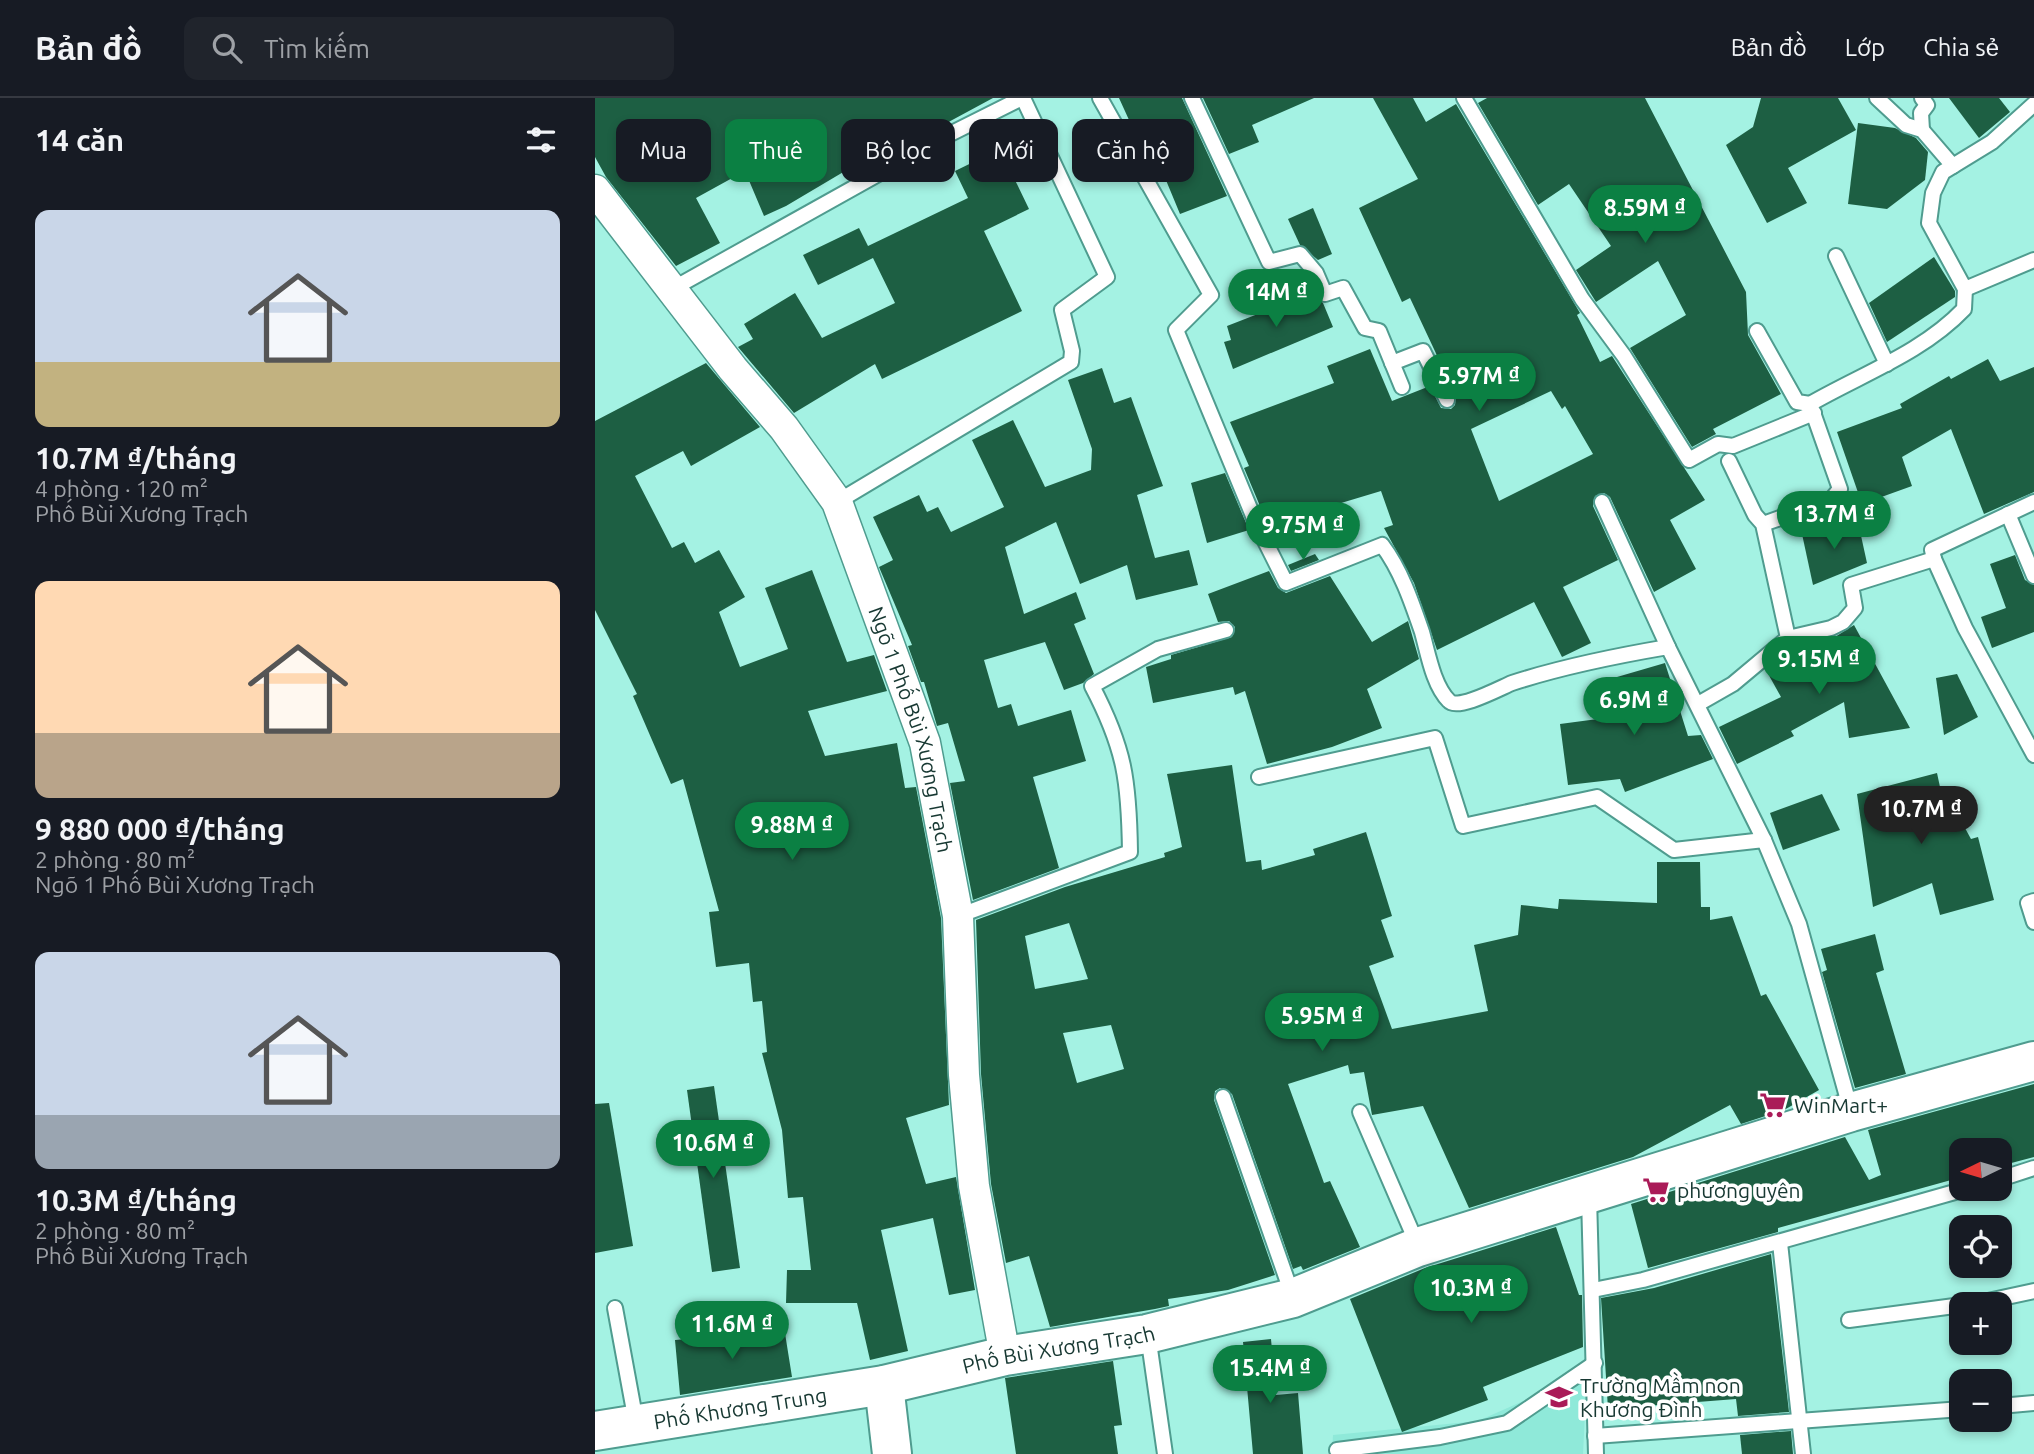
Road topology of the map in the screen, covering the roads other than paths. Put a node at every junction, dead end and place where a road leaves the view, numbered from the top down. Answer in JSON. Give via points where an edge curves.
{"nodes":[{"id":1,"x":1023,"y":98,"type":"edge"},
{"id":2,"x":1100,"y":98,"type":"edge"},
{"id":3,"x":1192,"y":98,"type":"edge"},
{"id":4,"x":1464,"y":98,"type":"edge"},
{"id":5,"x":1877,"y":98,"type":"edge"},
{"id":6,"x":1922,"y":98,"type":"edge"},
{"id":7,"x":2034,"y":104,"type":"edge"},
{"id":8,"x":1922,"y":130,"type":"junction"},
{"id":9,"x":1953,"y":166,"type":"junction"},
{"id":10,"x":595,"y":190,"type":"edge"},
{"id":11,"x":1836,"y":256,"type":"dead end"},
{"id":12,"x":2034,"y":260,"type":"edge"},
{"id":13,"x":674,"y":288,"type":"junction"},
{"id":14,"x":1965,"y":289,"type":"junction"},
{"id":15,"x":1757,"y":331,"type":"dead end"},
{"id":16,"x":1392,"y":363,"type":"junction"},
{"id":17,"x":1887,"y":363,"type":"junction"},
{"id":18,"x":1402,"y":387,"type":"dead end"},
{"id":19,"x":1447,"y":401,"type":"dead end"},
{"id":20,"x":1812,"y":409,"type":"junction"},
{"id":21,"x":1729,"y":461,"type":"dead end"},
{"id":22,"x":837,"y":502,"type":"junction"},
{"id":23,"x":1602,"y":502,"type":"dead end"},
{"id":24,"x":2034,"y":502,"type":"edge"},
{"id":25,"x":2008,"y":514,"type":"junction"},
{"id":26,"x":1763,"y":524,"type":"junction"},
{"id":27,"x":1934,"y":559,"type":"junction"},
{"id":28,"x":2034,"y":576,"type":"edge"},
{"id":29,"x":1226,"y":629,"type":"dead end"},
{"id":30,"x":1788,"y":638,"type":"junction"},
{"id":31,"x":1668,"y":647,"type":"junction"},
{"id":32,"x":1698,"y":704,"type":"junction"},
{"id":33,"x":2034,"y":755,"type":"edge"},
{"id":34,"x":1259,"y":776,"type":"dead end"},
{"id":35,"x":1764,"y":840,"type":"junction"},
{"id":36,"x":2034,"y":901,"type":"edge"},
{"id":37,"x":958,"y":916,"type":"junction"},
{"id":38,"x":2034,"y":922,"type":"edge"},
{"id":39,"x":2034,"y":1061,"type":"edge"},
{"id":40,"x":1223,"y":1097,"type":"dead end"},
{"id":41,"x":1360,"y":1112,"type":"dead end"},
{"id":42,"x":1851,"y":1112,"type":"junction"},
{"id":43,"x":2034,"y":1168,"type":"edge"},
{"id":44,"x":2013,"y":1175,"type":"edge"},
{"id":45,"x":1949,"y":1194,"type":"edge"},
{"id":46,"x":1589,"y":1195,"type":"junction"},
{"id":47,"x":1780,"y":1243,"type":"junction"},
{"id":48,"x":1418,"y":1247,"type":"junction"},
{"id":49,"x":1593,"y":1290,"type":"junction"},
{"id":50,"x":2034,"y":1291,"type":"edge"},
{"id":51,"x":2012,"y":1296,"type":"edge"},
{"id":52,"x":1293,"y":1298,"type":"junction"},
{"id":53,"x":1949,"y":1307,"type":"edge"},
{"id":54,"x":615,"y":1308,"type":"dead end"},
{"id":55,"x":1849,"y":1320,"type":"dead end"},
{"id":56,"x":1147,"y":1334,"type":"junction"},
{"id":57,"x":1005,"y":1356,"type":"junction"},
{"id":58,"x":1595,"y":1363,"type":"junction"},
{"id":59,"x":884,"y":1385,"type":"junction"},
{"id":60,"x":2034,"y":1403,"type":"edge"},
{"id":61,"x":2012,"y":1405,"type":"edge"},
{"id":62,"x":1949,"y":1410,"type":"edge"},
{"id":63,"x":1799,"y":1421,"type":"junction"},
{"id":64,"x":636,"y":1422,"type":"junction"},
{"id":65,"x":595,"y":1431,"type":"edge"},
{"id":66,"x":1595,"y":1436,"type":"junction"},
{"id":67,"x":1337,"y":1450,"type":"dead end"},
{"id":68,"x":892,"y":1454,"type":"edge"},
{"id":69,"x":1165,"y":1454,"type":"edge"},
{"id":70,"x":1596,"y":1454,"type":"edge"},
{"id":71,"x":1803,"y":1454,"type":"edge"}],
"edges":[{"from":1,"to":13,"type":"lane"},
{"from":1,"to":22,"type":"lane","via":[[1107,277],[1062,310],[1071,362]]},
{"from":2,"to":31,"type":"lane","via":[[1211,295],[1176,330],[1256,523],[1286,583],[1383,545],[1394,561],[1430,660],[1453,705],[1595,659]]},
{"from":3,"to":16,"type":"lane","via":[[1269,262],[1300,254],[1316,273],[1325,295],[1343,288],[1365,328],[1379,331]]},
{"from":4,"to":20,"type":"lane","via":[[1582,299],[1689,460],[1718,444],[1733,446]]},
{"from":5,"to":8,"type":"lane","via":[[1906,125]]},
{"from":6,"to":8,"type":"lane","via":[[1927,104],[1921,113]]},
{"from":7,"to":9,"type":"lane","via":[[1992,142]]},
{"from":8,"to":9,"type":"lane"},
{"from":9,"to":14,"type":"lane","via":[[1943,172],[1933,193],[1929,223]]},
{"from":10,"to":13,"type":"street","name":"Ngõ 1 Phố Bùi Xương Trạch"},
{"from":11,"to":17,"type":"lane"},
{"from":12,"to":14,"type":"lane"},
{"from":13,"to":22,"type":"street","name":"Ngõ 1 Phố Bùi Xương Trạch"},
{"from":14,"to":17,"type":"lane","via":[[1964,309],[1950,324]]},
{"from":15,"to":20,"type":"lane","via":[[1797,401]]},
{"from":16,"to":18,"type":"lane"},
{"from":16,"to":19,"type":"lane","via":[[1423,351]]},
{"from":17,"to":20,"type":"lane"},
{"from":20,"to":26,"type":"lane","via":[[1840,489],[1831,500]]},
{"from":21,"to":26,"type":"lane"},
{"from":22,"to":37,"type":"street","name":"Ngõ 1 Phố Bùi Xương Trạch","via":[[925,743]]},
{"from":23,"to":31,"type":"lane"},
{"from":24,"to":25,"type":"lane"},
{"from":25,"to":27,"type":"lane","via":[[1932,550]]},
{"from":25,"to":28,"type":"lane"},
{"from":26,"to":30,"type":"lane"},
{"from":27,"to":30,"type":"lane","via":[[1851,585],[1855,608],[1843,622]]},
{"from":27,"to":33,"type":"lane","via":[[1965,628]]},
{"from":29,"to":37,"type":"lane","via":[[1158,649],[1092,685],[1114,729],[1126,776],[1130,852]]},
{"from":30,"to":32,"type":"lane","via":[[1733,684]]},
{"from":31,"to":32,"type":"lane"},
{"from":32,"to":35,"type":"lane"},
{"from":34,"to":35,"type":"lane","via":[[1435,738],[1463,826],[1597,797],[1674,850]]},
{"from":35,"to":42,"type":"lane","via":[[1799,924]]},
{"from":36,"to":38,"type":"lane","via":[[2028,903]]},
{"from":37,"to":57,"type":"street","name":"Ngõ 1 Phố Bùi Xương Trạch","via":[[974,1186]]},
{"from":39,"to":42,"type":"street","name":"Phố Bùi Xương Trạch"},
{"from":40,"to":52,"type":"lane"},
{"from":41,"to":48,"type":"lane"},
{"from":42,"to":46,"type":"street","name":"Phố Bùi Xương Trạch"},
{"from":43,"to":44,"type":"lane"},
{"from":45,"to":47,"type":"lane"},
{"from":46,"to":48,"type":"street","name":"Phố Bùi Xương Trạch"},
{"from":46,"to":49,"type":"lane"},
{"from":47,"to":49,"type":"lane"},
{"from":47,"to":63,"type":"lane"},
{"from":48,"to":52,"type":"street","name":"Phố Bùi Xương Trạch"},
{"from":49,"to":58,"type":"lane"},
{"from":50,"to":51,"type":"lane"},
{"from":52,"to":56,"type":"street","name":"Phố Bùi Xương Trạch"},
{"from":53,"to":55,"type":"lane"},
{"from":54,"to":64,"type":"lane"},
{"from":56,"to":57,"type":"street","name":"Phố Bùi Xương Trạch"},
{"from":56,"to":69,"type":"lane"},
{"from":57,"to":59,"type":"street","name":"Phố Bùi Xương Trạch"},
{"from":58,"to":66,"type":"lane"},
{"from":58,"to":67,"type":"lane","via":[[1507,1423]]},
{"from":59,"to":64,"type":"street","name":"Phố Khương Trung"},
{"from":59,"to":68,"type":"street"},
{"from":60,"to":61,"type":"lane"},
{"from":62,"to":63,"type":"lane"},
{"from":63,"to":66,"type":"lane"},
{"from":63,"to":71,"type":"lane"},
{"from":64,"to":65,"type":"street","name":"Phố Khương Trung"},
{"from":66,"to":70,"type":"lane"}]}
